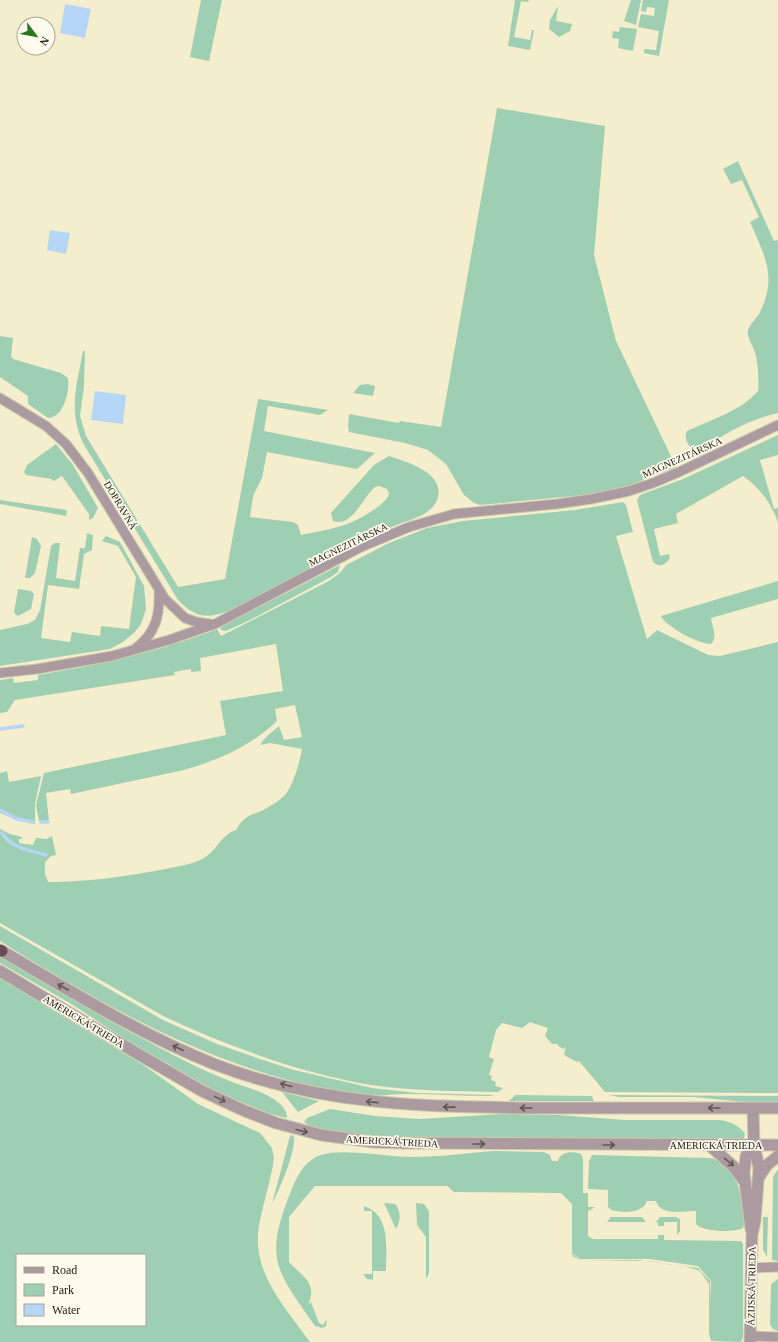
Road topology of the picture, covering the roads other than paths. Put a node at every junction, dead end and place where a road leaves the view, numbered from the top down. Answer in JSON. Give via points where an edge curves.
{"nodes":[{"id":1,"x":0,"y":398,"type":"edge"},
{"id":2,"x":778,"y":425,"type":"edge"},
{"id":3,"x":158,"y":588,"type":"junction"},
{"id":4,"x":215,"y":624,"type":"junction"},
{"id":5,"x":130,"y":652,"type":"junction"},
{"id":6,"x":0,"y":673,"type":"edge"},
{"id":7,"x":1,"y":950,"type":"edge"},
{"id":8,"x":0,"y":971,"type":"edge"},
{"id":9,"x":754,"y":1108,"type":"junction"},
{"id":10,"x":778,"y":1108,"type":"edge"},
{"id":11,"x":709,"y":1145,"type":"junction"},
{"id":12,"x":754,"y":1145,"type":"junction"},
{"id":13,"x":778,"y":1146,"type":"edge"},
{"id":14,"x":778,"y":1156,"type":"edge"},
{"id":15,"x":758,"y":1178,"type":"junction"},
{"id":16,"x":745,"y":1183,"type":"junction"},
{"id":17,"x":752,"y":1235,"type":"junction"},
{"id":18,"x":778,"y":1267,"type":"edge"},
{"id":19,"x":751,"y":1268,"type":"junction"},
{"id":20,"x":778,"y":1337,"type":"edge"},
{"id":21,"x":750,"y":1339,"type":"edge"}],
"edges":[{"from":1,"to":3,"type":"street","name":"DOPRAVNÁ","via":[[46,426],[66,444],[88,473]]},
{"from":2,"to":4,"type":"street","name":"MAGNEZITÁRSKA","via":[[679,472],[629,491],[557,504],[454,514],[409,527],[361,547]]},
{"from":3,"to":4,"type":"street","name":"DOPRAVNÁ","via":[[172,607],[185,618],[202,624]]},
{"from":3,"to":5,"type":"street","via":[[156,625],[144,641]]},
{"from":4,"to":5,"type":"street","name":"MAGNEZITÁRSKA"},
{"from":5,"to":6,"type":"street","name":"MAGNEZITÁRSKA"},
{"from":9,"to":7,"type":"street","name":"AMERICKÁ TRIEDA","one_way":true,"via":[[432,1106],[371,1102],[316,1093],[229,1069],[184,1051],[113,1016]]},
{"from":8,"to":11,"type":"street","name":"AMERICKÁ TRIEDA","one_way":true,"via":[[202,1091],[245,1111],[298,1130],[346,1139],[404,1143]]},
{"from":9,"to":10,"type":"street","name":"AMERICKÁ TRIEDA"},
{"from":9,"to":12,"type":"street","name":"ÁZIJSKÁ TRIEDA"},
{"from":11,"to":12,"type":"street","name":"AMERICKÁ TRIEDA"},
{"from":11,"to":16,"type":"street","name":"ÁZIJSKÁ TRIEDA","one_way":true,"via":[[734,1166]]},
{"from":12,"to":13,"type":"street","name":"AMERICKÁ TRIEDA"},
{"from":12,"to":15,"type":"street","name":"ÁZIJSKÁ TRIEDA","via":[[759,1168]]},
{"from":12,"to":16,"type":"street","name":"ÁZIJSKÁ TRIEDA","via":[[746,1156]]},
{"from":14,"to":15,"type":"street","via":[[767,1165]]},
{"from":15,"to":17,"type":"street","name":"ÁZIJSKÁ TRIEDA"},
{"from":16,"to":17,"type":"street","name":"ÁZIJSKÁ TRIEDA"},
{"from":17,"to":19,"type":"street","name":"ÁZIJSKÁ TRIEDA"},
{"from":18,"to":19,"type":"street"},
{"from":19,"to":21,"type":"street","name":"ÁZIJSKÁ TRIEDA"},
{"from":20,"to":21,"type":"street","name":"ÁZIJSKÁ TRIEDA"}]}
